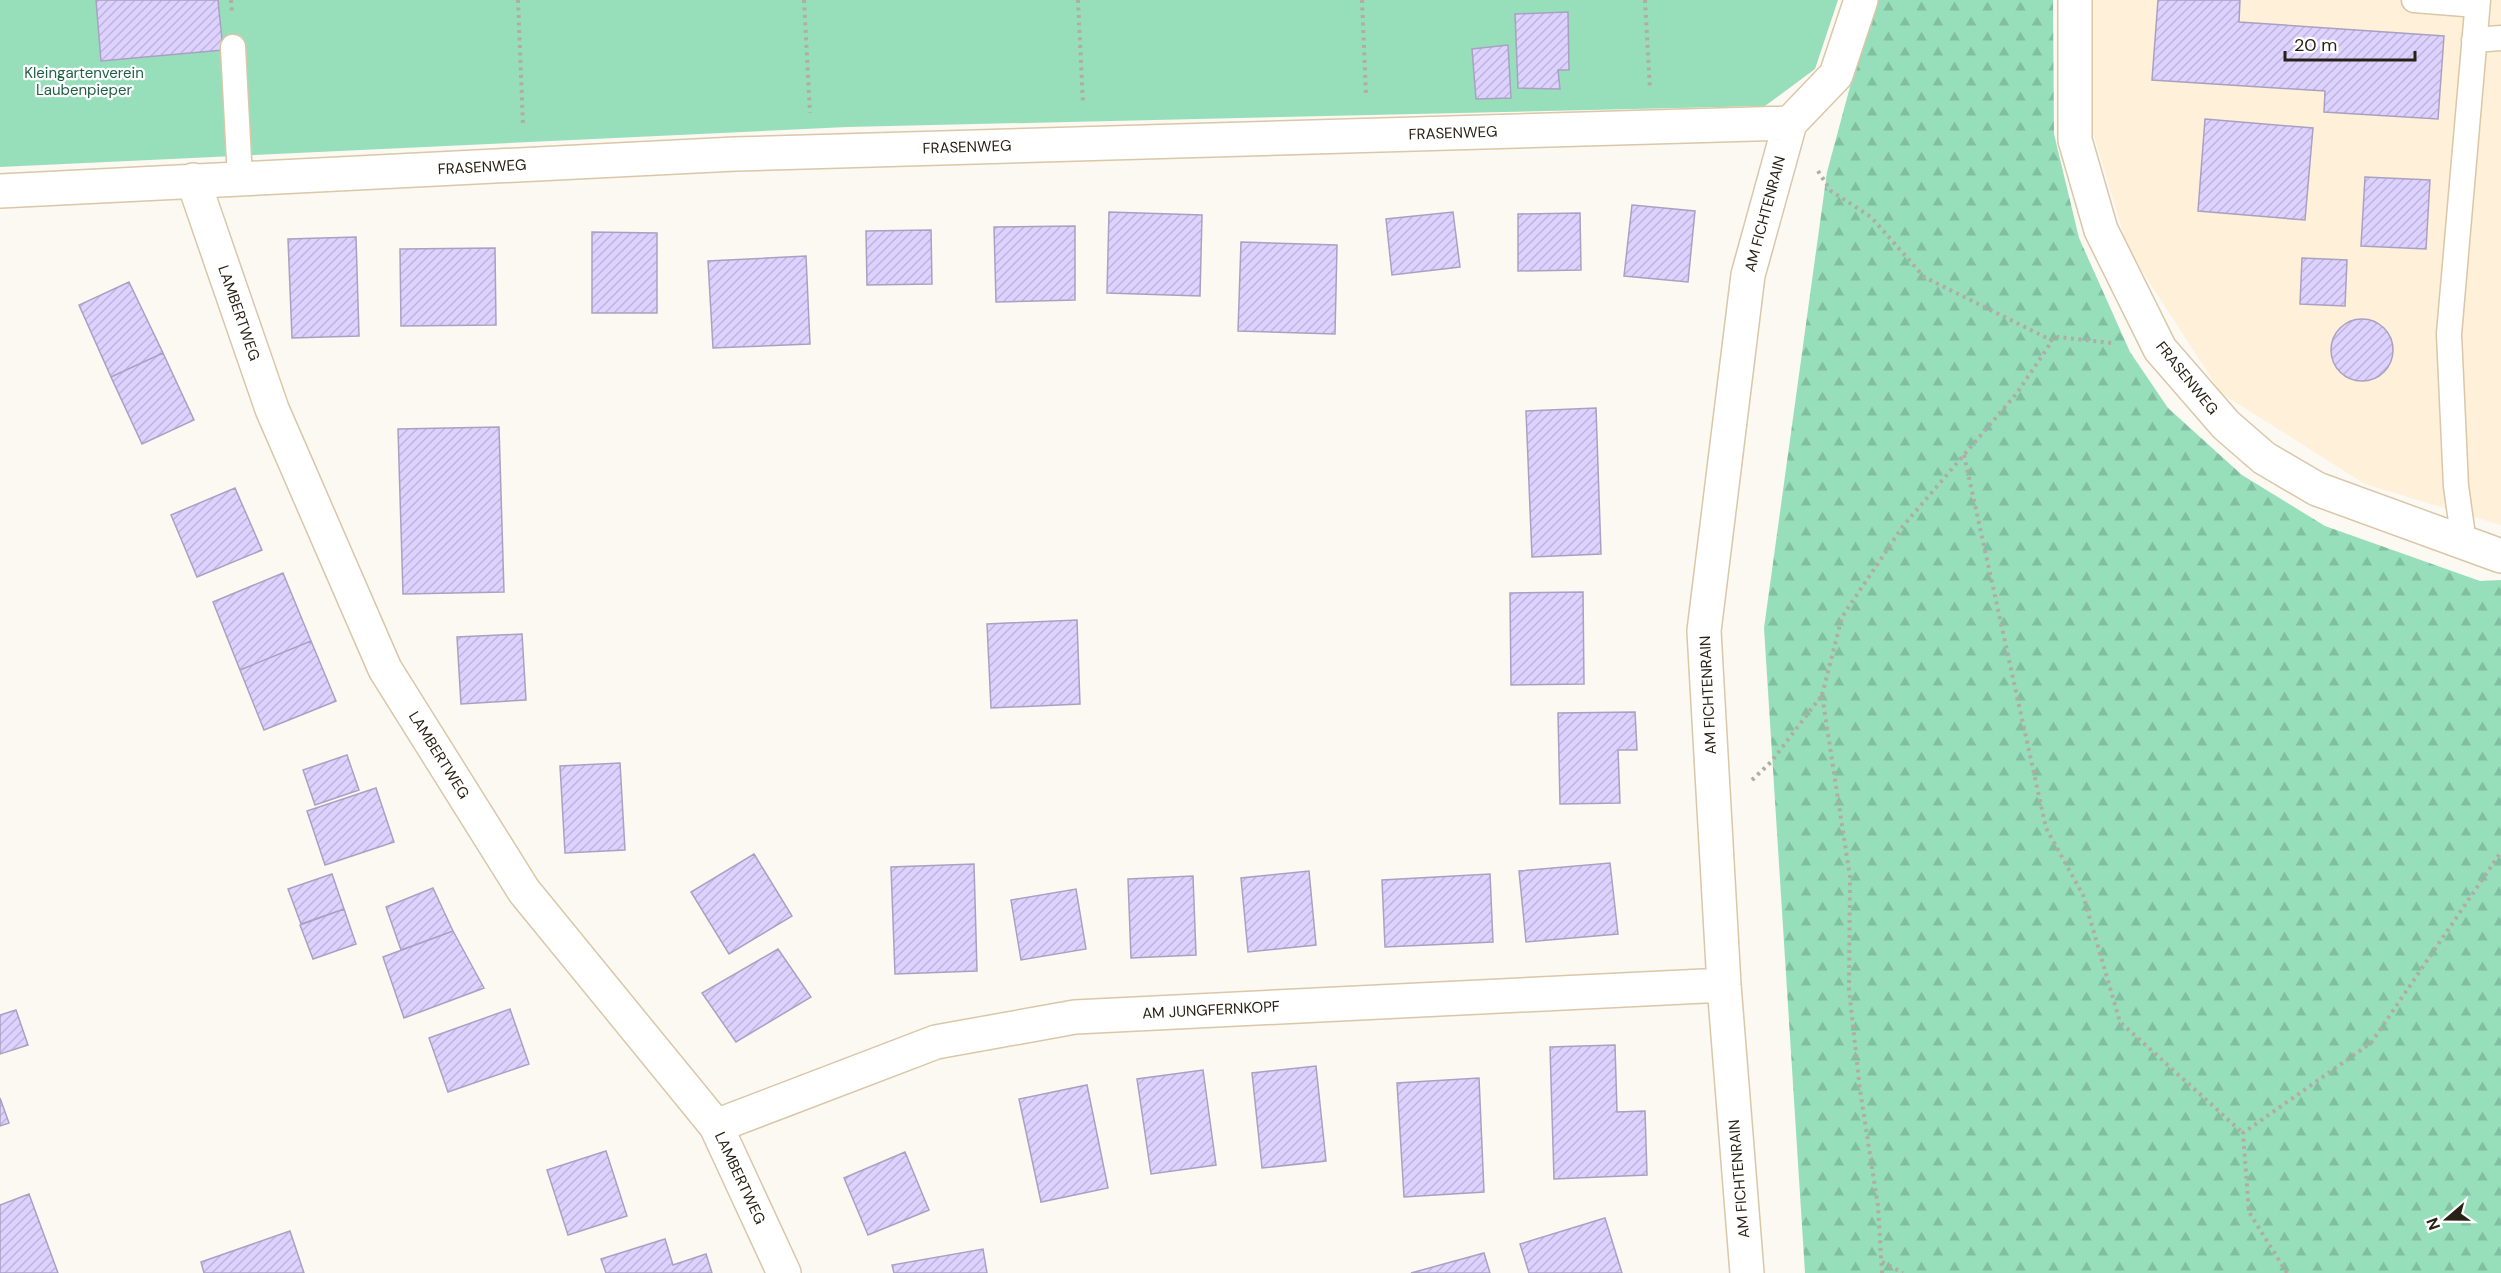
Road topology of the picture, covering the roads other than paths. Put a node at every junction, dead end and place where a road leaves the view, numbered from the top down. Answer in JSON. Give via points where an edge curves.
{"nodes":[{"id":1,"x":1861,"y":0,"type":"edge"},
{"id":2,"x":2074,"y":0,"type":"edge"},
{"id":3,"x":2414,"y":0,"type":"edge"},
{"id":4,"x":2477,"y":3,"type":"edge"},
{"id":5,"x":2501,"y":39,"type":"edge"},
{"id":6,"x":2474,"y":40,"type":"junction"},
{"id":7,"x":233,"y":47,"type":"dead end"},
{"id":8,"x":1790,"y":123,"type":"junction"},
{"id":9,"x":240,"y":178,"type":"junction"},
{"id":10,"x":193,"y":180,"type":"junction"},
{"id":11,"x":0,"y":191,"type":"edge"},
{"id":12,"x":2464,"y":543,"type":"junction"},
{"id":13,"x":2501,"y":556,"type":"edge"},
{"id":14,"x":1724,"y":985,"type":"junction"},
{"id":15,"x":716,"y":1126,"type":"junction"},
{"id":16,"x":784,"y":1273,"type":"edge"},
{"id":17,"x":1747,"y":1273,"type":"edge"}],
"edges":[{"from":1,"to":8,"type":"street","via":[[1836,75]]},
{"from":2,"to":12,"type":"street","name":"FRASENWEG","via":[[2076,140],[2101,230],[2160,349],[2226,425],[2264,458],[2317,489]]},
{"from":3,"to":4,"type":"lane"},
{"from":4,"to":6,"type":"lane"},
{"from":5,"to":6,"type":"lane"},
{"from":6,"to":12,"type":"lane","via":[[2449,334],[2456,486]]},
{"from":7,"to":9,"type":"lane"},
{"from":8,"to":9,"type":"street","name":"FRASENWEG","via":[[812,152]]},
{"from":8,"to":14,"type":"street","name":"AM FICHTENRAIN","via":[[1748,275],[1704,631]]},
{"from":9,"to":10,"type":"street","name":"FRASENWEG"},
{"from":10,"to":11,"type":"street","name":"FRASENWEG"},
{"from":10,"to":15,"type":"street","name":"LAMBERTWEG","via":[[272,409],[385,669],[524,891]]},
{"from":12,"to":13,"type":"street","name":"FRASENWEG"},
{"from":14,"to":15,"type":"street","name":"AM JUNGFERNKOPF","via":[[1075,1017],[936,1042]]},
{"from":14,"to":17,"type":"street","name":"AM FICHTENRAIN"},
{"from":15,"to":16,"type":"street","name":"LAMBERTWEG"}]}
